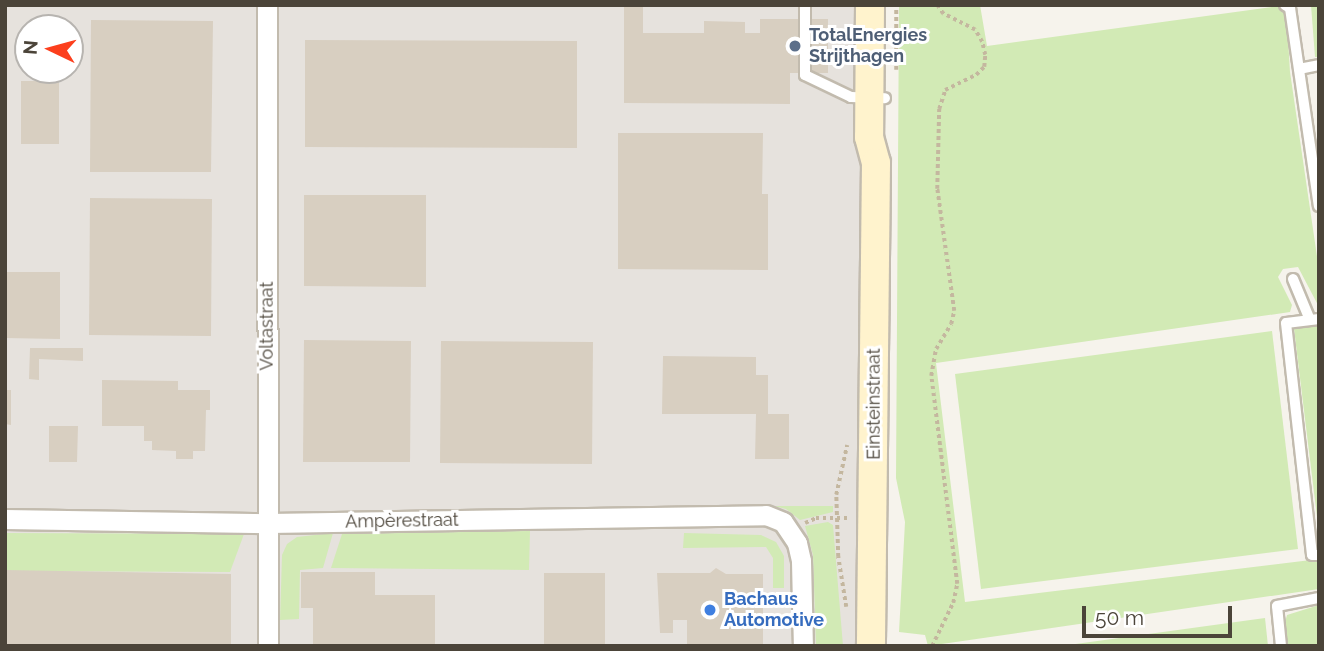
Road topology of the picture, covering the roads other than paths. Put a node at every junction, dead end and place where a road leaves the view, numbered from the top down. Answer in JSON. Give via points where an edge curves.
{"nodes":[{"id":1,"x":267,"y":5,"type":"edge"},
{"id":2,"x":805,"y":5,"type":"edge"},
{"id":3,"x":870,"y":5,"type":"edge"},
{"id":4,"x":886,"y":5,"type":"edge"},
{"id":5,"x":1285,"y":5,"type":"edge"},
{"id":6,"x":1319,"y":65,"type":"edge"},
{"id":7,"x":1299,"y":69,"type":"junction"},
{"id":8,"x":877,"y":98,"type":"junction"},
{"id":9,"x":1319,"y":206,"type":"edge"},
{"id":10,"x":1293,"y":279,"type":"dead end"},
{"id":11,"x":1314,"y":320,"type":"edge"},
{"id":12,"x":5,"y":519,"type":"edge"},
{"id":13,"x":269,"y":523,"type":"junction"},
{"id":14,"x":1319,"y":555,"type":"edge"},
{"id":15,"x":1319,"y":598,"type":"edge"},
{"id":16,"x":268,"y":646,"type":"edge"},
{"id":17,"x":803,"y":646,"type":"edge"},
{"id":18,"x":871,"y":646,"type":"edge"},
{"id":19,"x":1281,"y":646,"type":"edge"}],
"edges":[{"from":1,"to":13,"type":"street","name":"Voltastraat"},
{"from":2,"to":8,"type":"lane","via":[[805,75],[851,97]]},
{"from":3,"to":8,"type":"main road","name":"Einsteinstraat"},
{"from":4,"to":8,"type":"main road","name":"Einsteinstraat"},
{"from":5,"to":7,"type":"lane","via":[[1290,8]]},
{"from":6,"to":7,"type":"lane"},
{"from":7,"to":9,"type":"lane"},
{"from":8,"to":18,"type":"main road","name":"Einsteinstraat","via":[[885,138],[876,163]]},
{"from":10,"to":11,"type":"lane"},
{"from":11,"to":14,"type":"lane","via":[[1286,323],[1312,555]]},
{"from":12,"to":13,"type":"street","name":"Ampèrestraat"},
{"from":13,"to":16,"type":"street","name":"Voltastraat"},
{"from":13,"to":17,"type":"street","name":"Ampèrestraat","via":[[765,515],[783,522],[792,533],[800,561]]},
{"from":15,"to":19,"type":"lane","via":[[1277,606]]}]}
